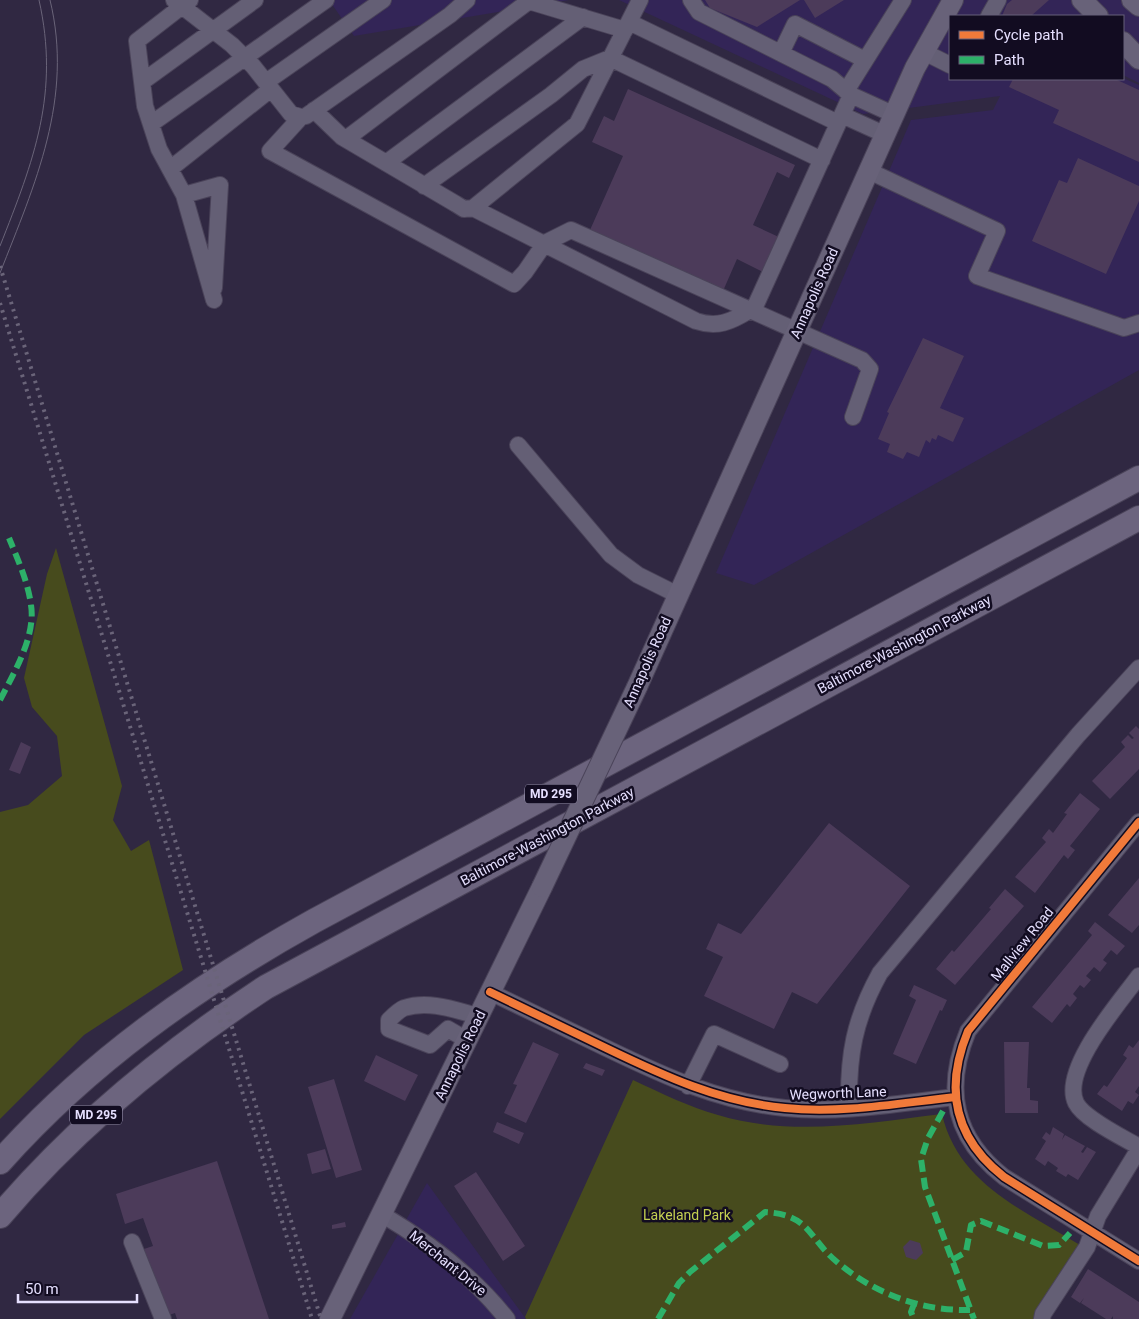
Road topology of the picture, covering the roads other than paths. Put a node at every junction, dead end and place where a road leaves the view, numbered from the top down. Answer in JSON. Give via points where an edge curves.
{"nodes":[{"id":1,"x":255,"y":0,"type":"edge"},
{"id":2,"x":326,"y":0,"type":"edge"},
{"id":3,"x":383,"y":0,"type":"edge"},
{"id":4,"x":466,"y":0,"type":"edge"},
{"id":5,"x":571,"y":0,"type":"edge"},
{"id":6,"x":640,"y":0,"type":"edge"},
{"id":7,"x":691,"y":0,"type":"edge"},
{"id":8,"x":903,"y":0,"type":"edge"},
{"id":9,"x":952,"y":0,"type":"edge"},
{"id":10,"x":998,"y":0,"type":"edge"},
{"id":11,"x":1132,"y":0,"type":"edge"},
{"id":12,"x":527,"y":1,"type":"edge"},
{"id":13,"x":182,"y":2,"type":"edge"},
{"id":14,"x":1139,"y":6,"type":"edge"},
{"id":15,"x":556,"y":9,"type":"junction"},
{"id":16,"x":990,"y":15,"type":"edge"},
{"id":17,"x":583,"y":17,"type":"junction"},
{"id":18,"x":627,"y":26,"type":"junction"},
{"id":19,"x":212,"y":31,"type":"junction"},
{"id":20,"x":1124,"y":43,"type":"edge"},
{"id":21,"x":924,"y":52,"type":"junction"},
{"id":22,"x":781,"y":53,"type":"junction"},
{"id":23,"x":610,"y":58,"type":"junction"},
{"id":24,"x":245,"y":59,"type":"junction"},
{"id":25,"x":1139,"y":59,"type":"edge"},
{"id":26,"x":865,"y":60,"type":"junction"},
{"id":27,"x":949,"y":64,"type":"edge"},
{"id":28,"x":142,"y":82,"type":"junction"},
{"id":29,"x":269,"y":86,"type":"junction"},
{"id":30,"x":849,"y":93,"type":"junction"},
{"id":31,"x":307,"y":114,"type":"junction"},
{"id":32,"x":895,"y":115,"type":"junction"},
{"id":33,"x":840,"y":119,"type":"junction"},
{"id":34,"x":151,"y":124,"type":"junction"},
{"id":35,"x":886,"y":135,"type":"junction"},
{"id":36,"x":346,"y":139,"type":"junction"},
{"id":37,"x":822,"y":160,"type":"junction"},
{"id":38,"x":386,"y":163,"type":"junction"},
{"id":39,"x":170,"y":169,"type":"junction"},
{"id":40,"x":869,"y":171,"type":"junction"},
{"id":41,"x":424,"y":186,"type":"junction"},
{"id":42,"x":184,"y":195,"type":"junction"},
{"id":43,"x":473,"y":208,"type":"junction"},
{"id":44,"x":544,"y":243,"type":"junction"},
{"id":45,"x":752,"y":311,"type":"junction"},
{"id":46,"x":1139,"y":323,"type":"edge"},
{"id":47,"x":797,"y":331,"type":"junction"},
{"id":48,"x":853,"y":417,"type":"dead end"},
{"id":49,"x":518,"y":445,"type":"dead end"},
{"id":50,"x":1139,"y":478,"type":"edge"},
{"id":51,"x":1139,"y":518,"type":"edge"},
{"id":52,"x":678,"y":595,"type":"junction"},
{"id":53,"x":1139,"y":668,"type":"edge"},
{"id":54,"x":1139,"y":822,"type":"edge"},
{"id":55,"x":1139,"y":976,"type":"edge"},
{"id":56,"x":490,"y":992,"type":"junction"},
{"id":57,"x":478,"y":1016,"type":"junction"},
{"id":58,"x":466,"y":1040,"type":"junction"},
{"id":59,"x":780,"y":1064,"type":"dead end"},
{"id":60,"x":688,"y":1086,"type":"junction"},
{"id":61,"x":956,"y":1097,"type":"junction"},
{"id":62,"x":849,"y":1108,"type":"junction"},
{"id":63,"x":1139,"y":1148,"type":"edge"},
{"id":64,"x":0,"y":1162,"type":"edge"},
{"id":65,"x":383,"y":1215,"type":"junction"},
{"id":66,"x":0,"y":1216,"type":"edge"},
{"id":67,"x":1093,"y":1232,"type":"junction"},
{"id":68,"x":132,"y":1242,"type":"dead end"},
{"id":69,"x":1139,"y":1261,"type":"edge"},
{"id":70,"x":163,"y":1319,"type":"edge"},
{"id":71,"x":330,"y":1319,"type":"edge"},
{"id":72,"x":507,"y":1319,"type":"edge"},
{"id":73,"x":1042,"y":1319,"type":"edge"}],
"edges":[{"from":1,"to":19,"type":"street"},
{"from":2,"to":24,"type":"street"},
{"from":3,"to":29,"type":"street"},
{"from":4,"to":31,"type":"street","via":[[450,15]]},
{"from":5,"to":15,"type":"street"},
{"from":6,"to":18,"type":"street"},
{"from":7,"to":22,"type":"street","via":[[699,12]]},
{"from":8,"to":26,"type":"street"},
{"from":9,"to":21,"type":"main road","name":"Annapolis Road"},
{"from":10,"to":16,"type":"street"},
{"from":11,"to":14,"type":"main road"},
{"from":12,"to":15,"type":"street"},
{"from":12,"to":36,"type":"street"},
{"from":13,"to":19,"type":"street"},
{"from":13,"to":28,"type":"street","via":[[137,41]]},
{"from":15,"to":17,"type":"street"},
{"from":17,"to":18,"type":"street"},
{"from":17,"to":38,"type":"street"},
{"from":18,"to":23,"type":"street"},
{"from":18,"to":33,"type":"street"},
{"from":19,"to":24,"type":"street"},
{"from":19,"to":28,"type":"street"},
{"from":20,"to":25,"type":"main road"},
{"from":21,"to":27,"type":"street"},
{"from":21,"to":32,"type":"main road","name":"Annapolis Road"},
{"from":22,"to":26,"type":"street","via":[[795,24]]},
{"from":22,"to":30,"type":"street","via":[[832,79]]},
{"from":23,"to":37,"type":"street"},
{"from":23,"to":41,"type":"street","via":[[583,69]]},
{"from":23,"to":43,"type":"street","via":[[577,124]]},
{"from":24,"to":29,"type":"street"},
{"from":24,"to":34,"type":"street"},
{"from":26,"to":30,"type":"street"},
{"from":28,"to":34,"type":"street"},
{"from":29,"to":31,"type":"street","via":[[291,114]]},
{"from":29,"to":39,"type":"street"},
{"from":30,"to":32,"type":"street"},
{"from":30,"to":33,"type":"street"},
{"from":31,"to":36,"type":"street"},
{"from":31,"to":44,"type":"street","via":[[270,152],[514,284]]},
{"from":32,"to":35,"type":"main road","name":"Annapolis Road"},
{"from":33,"to":35,"type":"street"},
{"from":33,"to":37,"type":"street"},
{"from":34,"to":39,"type":"street"},
{"from":35,"to":40,"type":"main road","name":"Annapolis Road"},
{"from":36,"to":38,"type":"street"},
{"from":37,"to":45,"type":"street"},
{"from":38,"to":41,"type":"street"},
{"from":39,"to":42,"type":"street"},
{"from":40,"to":46,"type":"street","via":[[997,231],[977,276],[1124,328]]},
{"from":40,"to":47,"type":"main road","name":"Annapolis Road"},
{"from":41,"to":43,"type":"street","via":[[464,208]]},
{"from":42,"to":42,"type":"street","via":[[192,223],[214,300],[220,185]]},
{"from":43,"to":44,"type":"street"},
{"from":44,"to":45,"type":"street","via":[[571,230]]},
{"from":44,"to":45,"type":"street","via":[[710,326],[725,324]]},
{"from":45,"to":47,"type":"street"},
{"from":47,"to":48,"type":"street","via":[[862,360],[870,369]]},
{"from":47,"to":52,"type":"main road","name":"Annapolis Road"},
{"from":49,"to":52,"type":"street","via":[[610,554],[638,575]]},
{"from":50,"to":64,"type":"highway","number":"MD 295","via":[[235,967],[167,1012],[104,1061]]},
{"from":51,"to":66,"type":"highway","name":"Baltimore-Washington Parkway","number":"MD 295","via":[[266,987],[197,1033],[106,1106],[49,1161]]},
{"from":52,"to":56,"type":"main road","name":"Annapolis Road","bridge":true,"via":[[637,688]]},
{"from":53,"to":62,"type":"street","via":[[1072,742],[880,973],[867,997],[852,1043],[848,1070]]},
{"from":54,"to":61,"type":"street","name":"Mallview Road","via":[[968,1032],[956,1072]]},
{"from":55,"to":63,"type":"street","via":[[1082,1057],[1074,1091],[1076,1103],[1084,1113]]},
{"from":56,"to":57,"type":"main road","name":"Annapolis Road"},
{"from":56,"to":60,"type":"street","name":"Wegworth Lane"},
{"from":57,"to":58,"type":"main road","name":"Annapolis Road"},
{"from":57,"to":58,"type":"street","via":[[439,1006],[420,1006],[402,1008],[389,1020],[389,1030],[430,1045],[448,1029]]},
{"from":58,"to":65,"type":"main road","name":"Annapolis Road"},
{"from":59,"to":60,"type":"street","via":[[714,1034]]},
{"from":60,"to":62,"type":"street","name":"Wegworth Lane","via":[[724,1098],[786,1108]]},
{"from":61,"to":62,"type":"street","name":"Wegworth Lane"},
{"from":61,"to":67,"type":"street","via":[[971,1144],[985,1162]]},
{"from":63,"to":67,"type":"street","via":[[1098,1216]]},
{"from":65,"to":71,"type":"main road","name":"Annapolis Road"},
{"from":65,"to":72,"type":"street","name":"Merchant Drive","via":[[420,1237],[446,1258],[490,1298]]},
{"from":67,"to":69,"type":"street"},
{"from":67,"to":73,"type":"street"},
{"from":68,"to":70,"type":"street"}]}
